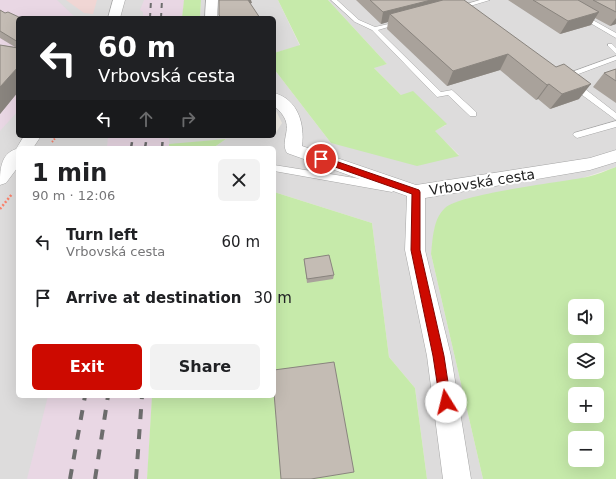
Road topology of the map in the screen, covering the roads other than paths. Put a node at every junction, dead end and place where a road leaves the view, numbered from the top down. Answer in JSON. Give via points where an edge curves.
{"nodes":[{"id":1,"x":119,"y":0,"type":"edge"},
{"id":2,"x":212,"y":0,"type":"edge"},
{"id":3,"x":334,"y":0,"type":"edge"},
{"id":4,"x":487,"y":0,"type":"edge"},
{"id":5,"x":466,"y":5,"type":"junction"},
{"id":6,"x":458,"y":7,"type":"edge"},
{"id":7,"x":575,"y":12,"type":"edge"},
{"id":8,"x":478,"y":14,"type":"edge"},
{"id":9,"x":115,"y":16,"type":"edge"},
{"id":10,"x":211,"y":16,"type":"edge"},
{"id":11,"x":404,"y":21,"type":"edge"},
{"id":12,"x":374,"y":29,"type":"junction"},
{"id":13,"x":616,"y":36,"type":"edge"},
{"id":14,"x":610,"y":45,"type":"dead end"},
{"id":15,"x":616,"y":52,"type":"edge"},
{"id":16,"x":616,"y":58,"type":"edge"},
{"id":17,"x":276,"y":100,"type":"edge"},
{"id":18,"x":473,"y":114,"type":"dead end"},
{"id":19,"x":616,"y":117,"type":"edge"},
{"id":20,"x":616,"y":124,"type":"edge"},
{"id":21,"x":577,"y":135,"type":"dead end"},
{"id":22,"x":32,"y":138,"type":"edge"},
{"id":23,"x":26,"y":146,"type":"edge"},
{"id":24,"x":616,"y":156,"type":"edge"},
{"id":25,"x":16,"y":158,"type":"edge"},
{"id":26,"x":276,"y":168,"type":"edge"},
{"id":27,"x":0,"y":178,"type":"edge"},
{"id":28,"x":416,"y":192,"type":"junction"},
{"id":29,"x":457,"y":479,"type":"edge"}],
"edges":[{"from":1,"to":9,"type":"street"},
{"from":2,"to":10,"type":"street"},
{"from":3,"to":12,"type":"lane","via":[[357,21]]},
{"from":4,"to":5,"type":"lane"},
{"from":5,"to":6,"type":"lane"},
{"from":5,"to":8,"type":"lane"},
{"from":7,"to":13,"type":"lane"},
{"from":11,"to":12,"type":"lane"},
{"from":12,"to":18,"type":"lane","via":[[440,95],[449,92]]},
{"from":14,"to":15,"type":"lane"},
{"from":16,"to":19,"type":"lane","via":[[559,74]]},
{"from":17,"to":28,"type":"street","name":"Vrbovská cesta","via":[[294,118],[297,130],[293,149]]},
{"from":20,"to":21,"type":"lane"},
{"from":22,"to":23,"type":"street"},
{"from":24,"to":28,"type":"street","name":"Vrbovská cesta","via":[[590,164]]},
{"from":25,"to":27,"type":"street"},
{"from":26,"to":28,"type":"lane"},
{"from":28,"to":29,"type":"street","via":[[415,250],[438,356]]}]}
